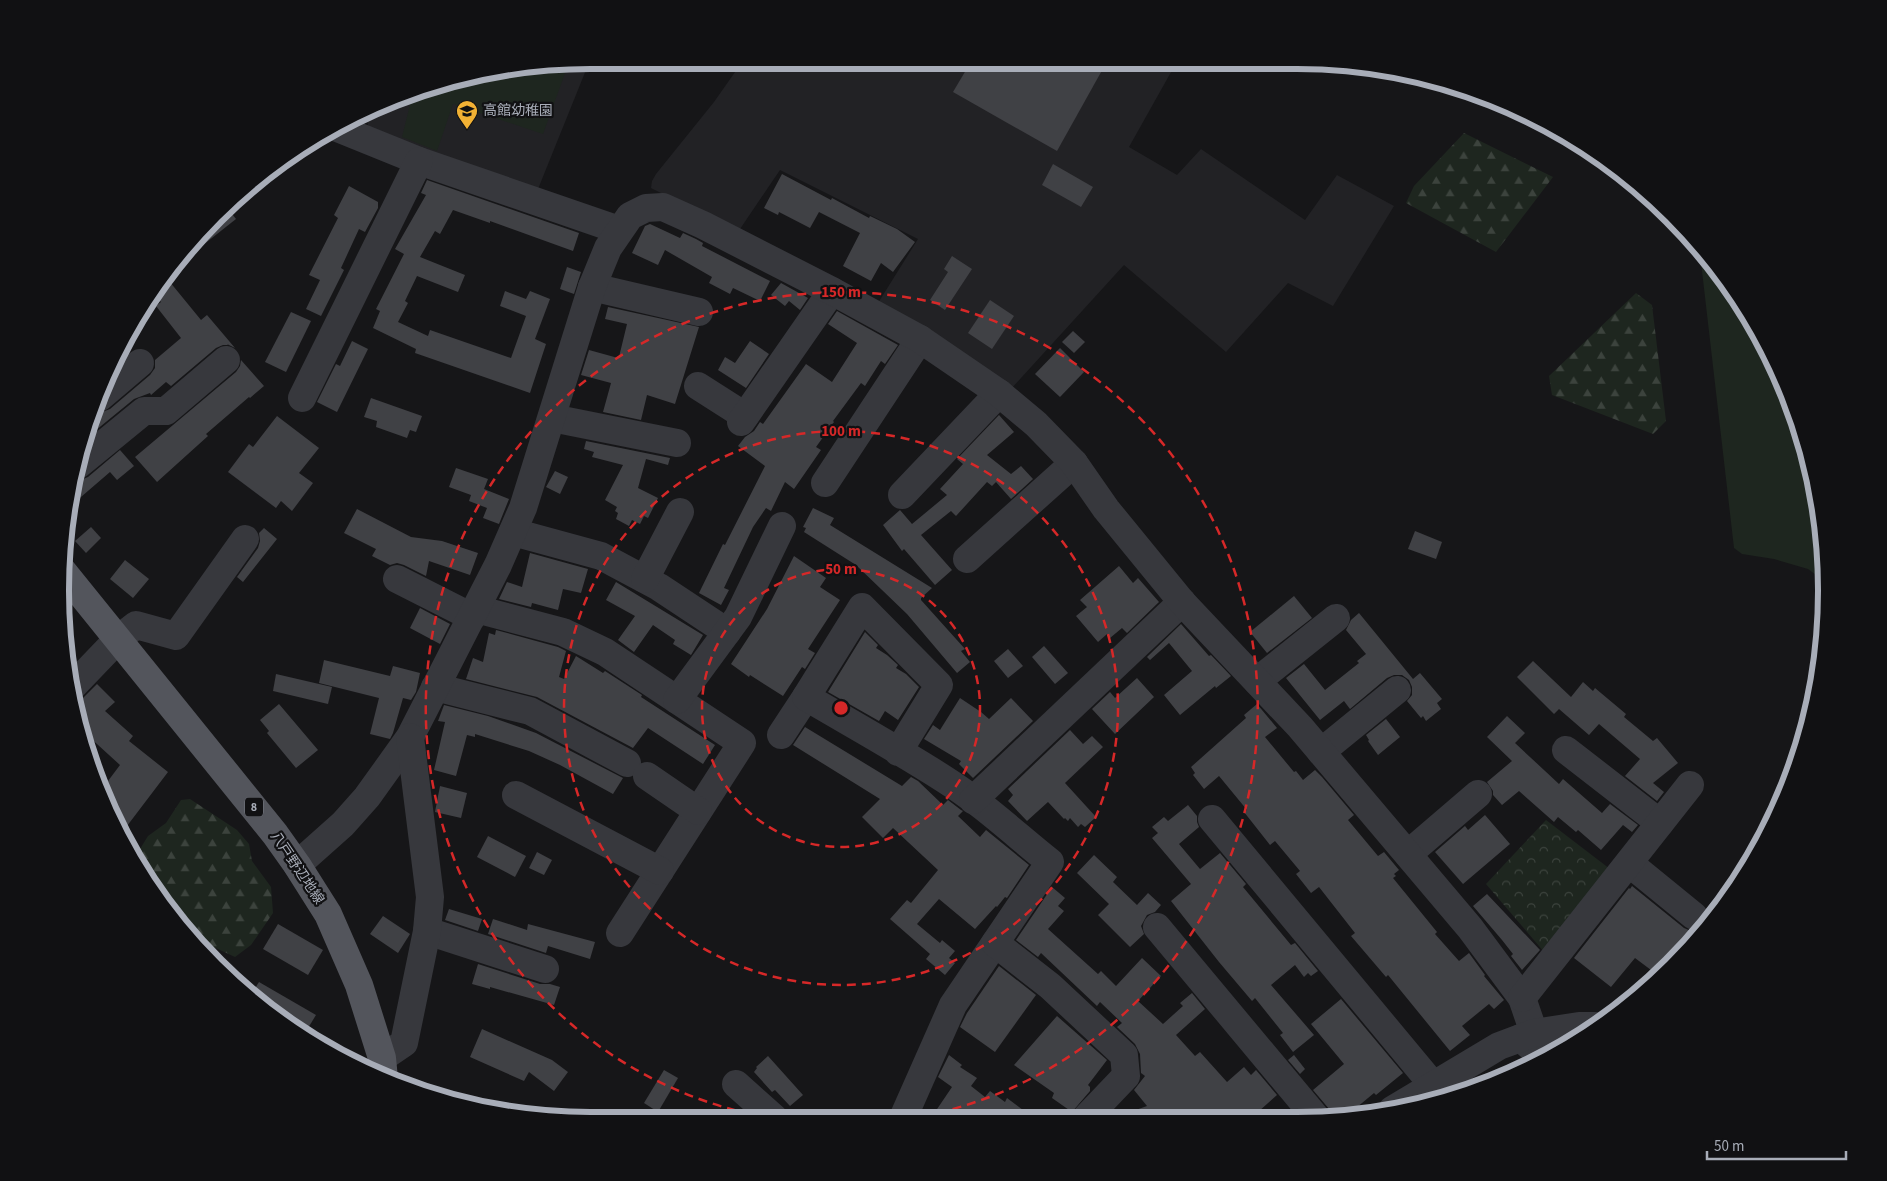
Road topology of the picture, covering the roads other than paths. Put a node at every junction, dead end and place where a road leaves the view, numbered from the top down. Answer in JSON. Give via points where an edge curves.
{"nodes":[{"id":1,"x":352,"y":127,"type":"edge"},
{"id":2,"x":418,"y":161,"type":"junction"},
{"id":3,"x":619,"y":230,"type":"junction"},
{"id":4,"x":592,"y":287,"type":"junction"},
{"id":5,"x":832,"y":291,"type":"junction"},
{"id":6,"x":698,"y":312,"type":"dead end"},
{"id":7,"x":920,"y":339,"type":"junction"},
{"id":8,"x":226,"y":360,"type":"dead end"},
{"id":9,"x":140,"y":363,"type":"dead end"},
{"id":10,"x":698,"y":386,"type":"dead end"},
{"id":11,"x":109,"y":388,"type":"edge"},
{"id":12,"x":999,"y":393,"type":"junction"},
{"id":13,"x":302,"y":398,"type":"dead end"},
{"id":14,"x":552,"y":418,"type":"junction"},
{"id":15,"x":677,"y":443,"type":"dead end"},
{"id":16,"x":86,"y":459,"type":"edge"},
{"id":17,"x":1074,"y":463,"type":"junction"},
{"id":18,"x":825,"y":483,"type":"dead end"},
{"id":19,"x":902,"y":495,"type":"dead end"},
{"id":20,"x":680,"y":512,"type":"dead end"},
{"id":21,"x":782,"y":526,"type":"dead end"},
{"id":22,"x":512,"y":532,"type":"junction"},
{"id":23,"x":245,"y":539,"type":"dead end"},
{"id":24,"x":967,"y":559,"type":"dead end"},
{"id":25,"x":397,"y":579,"type":"dead end"},
{"id":26,"x":645,"y":579,"type":"junction"},
{"id":27,"x":69,"y":580,"type":"edge"},
{"id":28,"x":1182,"y":602,"type":"junction"},
{"id":29,"x":474,"y":613,"type":"junction"},
{"id":30,"x":1336,"y":618,"type":"dead end"},
{"id":31,"x":727,"y":632,"type":"junction"},
{"id":32,"x":118,"y":639,"type":"junction"},
{"id":33,"x":1257,"y":681,"type":"junction"},
{"id":34,"x":77,"y":682,"type":"edge"},
{"id":35,"x":435,"y":687,"type":"junction"},
{"id":36,"x":1396,"y":690,"type":"dead end"},
{"id":37,"x":806,"y":697,"type":"junction"},
{"id":38,"x":677,"y":700,"type":"junction"},
{"id":39,"x":781,"y":735,"type":"dead end"},
{"id":40,"x":410,"y":736,"type":"junction"},
{"id":41,"x":1566,"y":750,"type":"dead end"},
{"id":42,"x":898,"y":752,"type":"junction"},
{"id":43,"x":1321,"y":752,"type":"junction"},
{"id":44,"x":1690,"y":785,"type":"dead end"},
{"id":45,"x":1478,"y":794,"type":"dead end"},
{"id":46,"x":516,"y":795,"type":"dead end"},
{"id":47,"x":973,"y":800,"type":"junction"},
{"id":48,"x":698,"y":811,"type":"junction"},
{"id":49,"x":1212,"y":818,"type":"dead end"},
{"id":50,"x":1660,"y":823,"type":"junction"},
{"id":51,"x":1408,"y":854,"type":"junction"},
{"id":52,"x":1629,"y":863,"type":"junction"},
{"id":53,"x":297,"y":864,"type":"junction"},
{"id":54,"x":660,"y":871,"type":"junction"},
{"id":55,"x":1694,"y":916,"type":"dead end"},
{"id":56,"x":1157,"y":927,"type":"dead end"},
{"id":57,"x":427,"y":931,"type":"junction"},
{"id":58,"x":620,"y":933,"type":"dead end"},
{"id":59,"x":994,"y":943,"type":"junction"},
{"id":60,"x":545,"y":969,"type":"dead end"},
{"id":61,"x":1522,"y":998,"type":"junction"},
{"id":62,"x":1583,"y":1026,"type":"edge"},
{"id":63,"x":1532,"y":1043,"type":"edge"},
{"id":64,"x":383,"y":1069,"type":"edge"},
{"id":65,"x":736,"y":1084,"type":"dead end"},
{"id":66,"x":1433,"y":1085,"type":"junction"},
{"id":67,"x":1412,"y":1099,"type":"edge"},
{"id":68,"x":767,"y":1112,"type":"edge"},
{"id":69,"x":906,"y":1112,"type":"edge"},
{"id":70,"x":1092,"y":1112,"type":"edge"},
{"id":71,"x":1311,"y":1112,"type":"edge"}],
"edges":[{"from":1,"to":2,"type":"street"},
{"from":2,"to":3,"type":"street"},
{"from":2,"to":13,"type":"street"},
{"from":3,"to":4,"type":"street"},
{"from":3,"to":5,"type":"street","via":[[630,216],[646,208],[662,207]]},
{"from":4,"to":6,"type":"street"},
{"from":4,"to":14,"type":"street"},
{"from":5,"to":7,"type":"street"},
{"from":5,"to":10,"type":"street","via":[[743,419]]},
{"from":7,"to":12,"type":"street"},
{"from":7,"to":18,"type":"street"},
{"from":8,"to":16,"type":"street","via":[[166,411],[144,411]]},
{"from":9,"to":11,"type":"street"},
{"from":12,"to":17,"type":"street","via":[[1036,424]]},
{"from":12,"to":19,"type":"street"},
{"from":14,"to":15,"type":"street"},
{"from":14,"to":22,"type":"street"},
{"from":17,"to":24,"type":"street"},
{"from":17,"to":28,"type":"street","via":[[1106,509]]},
{"from":20,"to":26,"type":"street"},
{"from":21,"to":31,"type":"street","via":[[738,617]]},
{"from":22,"to":26,"type":"street","via":[[601,556]]},
{"from":22,"to":29,"type":"street"},
{"from":23,"to":32,"type":"street","via":[[176,636],[136,625]]},
{"from":25,"to":29,"type":"street"},
{"from":26,"to":31,"type":"street"},
{"from":27,"to":32,"type":"main road","name":"八戸野辺地線","number":"8"},
{"from":28,"to":33,"type":"street"},
{"from":28,"to":47,"type":"street"},
{"from":29,"to":35,"type":"street"},
{"from":29,"to":38,"type":"street","via":[[563,632],[605,652]]},
{"from":30,"to":33,"type":"street"},
{"from":31,"to":38,"type":"street"},
{"from":32,"to":34,"type":"street"},
{"from":32,"to":53,"type":"main road","name":"八戸野辺地線","number":"8"},
{"from":33,"to":43,"type":"street"},
{"from":35,"to":40,"type":"street"},
{"from":35,"to":48,"type":"street","via":[[530,711],[637,770]]},
{"from":36,"to":43,"type":"street"},
{"from":37,"to":39,"type":"street"},
{"from":37,"to":42,"type":"street"},
{"from":37,"to":42,"type":"street","via":[[862,607],[939,686]]},
{"from":38,"to":48,"type":"street","via":[[742,743]]},
{"from":40,"to":53,"type":"street","via":[[367,797],[343,824]]},
{"from":40,"to":57,"type":"street","via":[[430,897]]},
{"from":41,"to":50,"type":"street"},
{"from":42,"to":47,"type":"street"},
{"from":43,"to":51,"type":"street"},
{"from":44,"to":50,"type":"street"},
{"from":45,"to":51,"type":"street"},
{"from":46,"to":54,"type":"street"},
{"from":47,"to":59,"type":"street","via":[[1050,862]]},
{"from":48,"to":54,"type":"street"},
{"from":49,"to":66,"type":"street"},
{"from":50,"to":52,"type":"street"},
{"from":51,"to":61,"type":"street","via":[[1470,928]]},
{"from":52,"to":55,"type":"street"},
{"from":52,"to":61,"type":"street"},
{"from":53,"to":64,"type":"main road","name":"八戸野辺地線","number":"8","via":[[328,914],[359,984]]},
{"from":54,"to":58,"type":"street"},
{"from":56,"to":71,"type":"street"},
{"from":57,"to":60,"type":"street"},
{"from":57,"to":64,"type":"street","via":[[404,1044]]},
{"from":59,"to":69,"type":"street","via":[[953,1005]]},
{"from":59,"to":70,"type":"street","via":[[1050,986],[1124,1055],[1126,1076]]},
{"from":61,"to":63,"type":"street"},
{"from":62,"to":63,"type":"street"},
{"from":63,"to":66,"type":"street","via":[[1500,1046]]},
{"from":65,"to":68,"type":"street"},
{"from":66,"to":67,"type":"street"}]}
